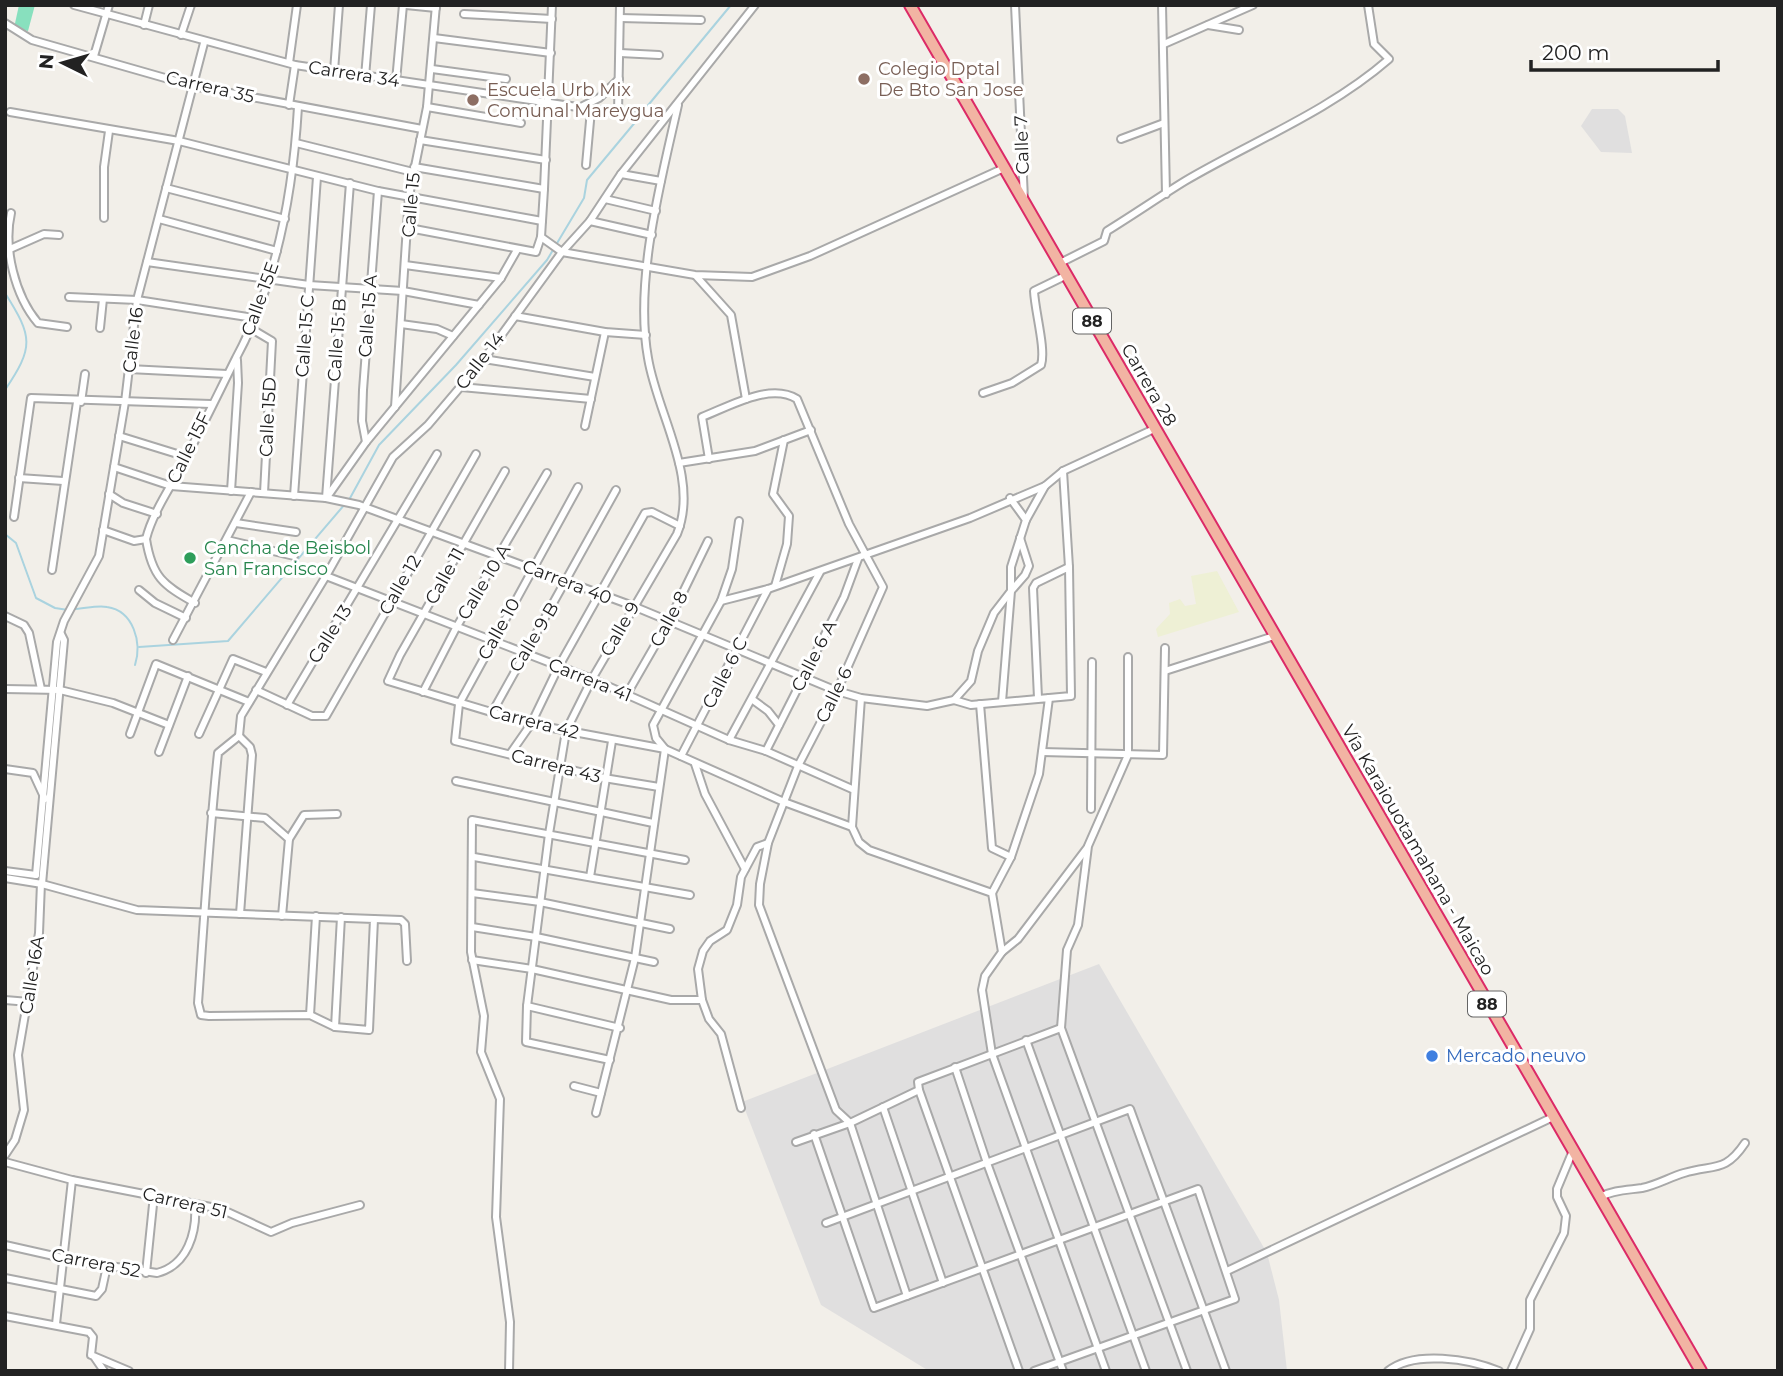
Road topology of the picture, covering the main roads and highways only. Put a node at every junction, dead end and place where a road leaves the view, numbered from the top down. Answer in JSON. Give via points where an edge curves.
{"nodes":[{"id":1,"x":910,"y":5,"type":"edge"},
{"id":2,"x":1274,"y":636,"type":"joint"},
{"id":3,"x":1701,"y":1371,"type":"edge"}],
"edges":[{"from":1,"to":2,"type":"highway","name":"Carrera 28","number":"88"},
{"from":2,"to":3,"type":"highway","name":"Vía Karaiouotamahana - Maicao","number":"88"}]}
